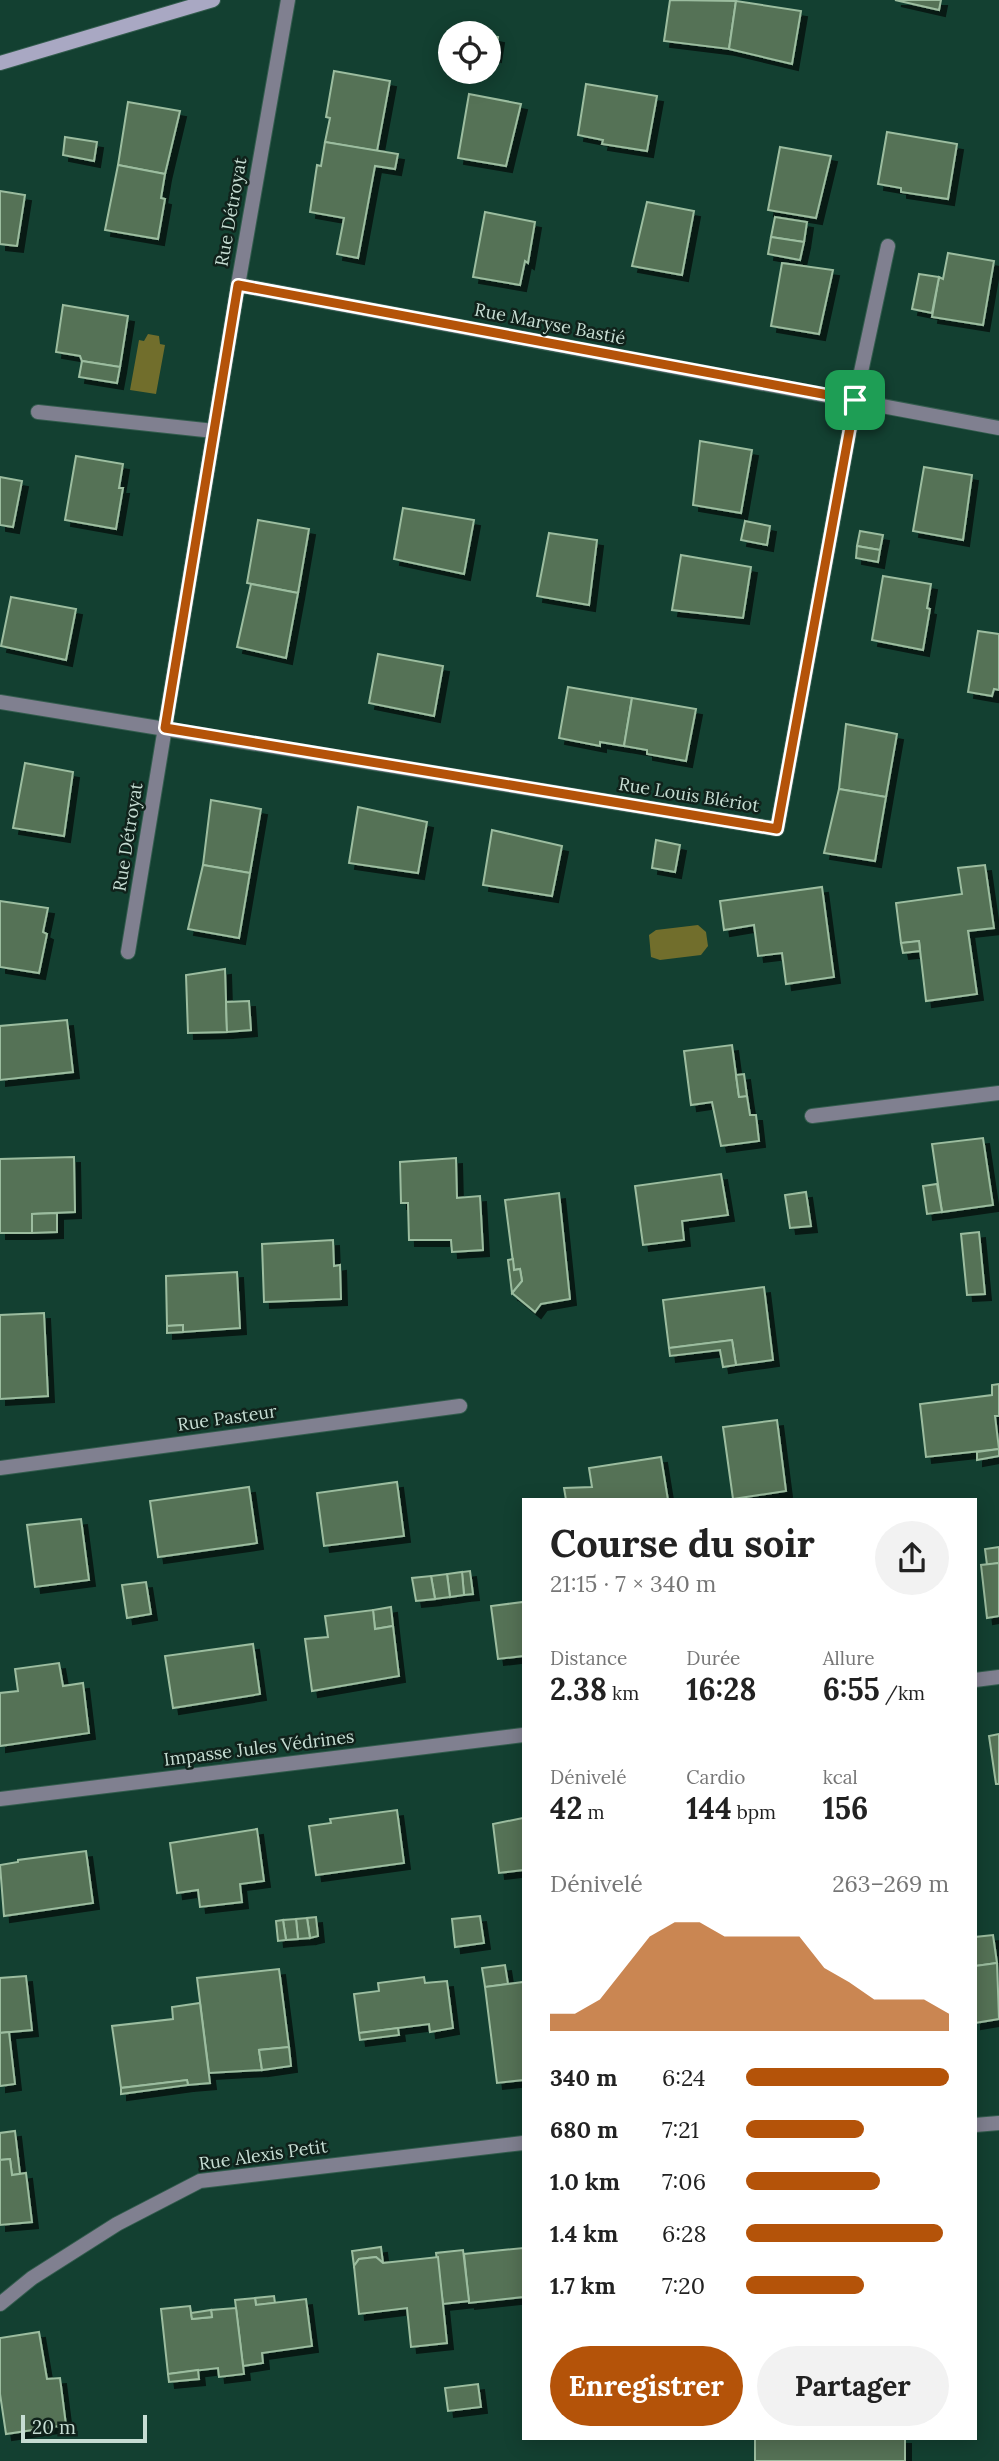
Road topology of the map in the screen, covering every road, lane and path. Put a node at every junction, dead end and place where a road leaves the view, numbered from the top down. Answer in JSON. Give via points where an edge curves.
{"nodes":[{"id":1,"x":213,"y":0,"type":"edge"},
{"id":2,"x":288,"y":0,"type":"edge"},
{"id":3,"x":0,"y":64,"type":"edge"},
{"id":4,"x":888,"y":246,"type":"dead end"},
{"id":5,"x":238,"y":285,"type":"junction"},
{"id":6,"x":855,"y":400,"type":"junction"},
{"id":7,"x":38,"y":412,"type":"dead end"},
{"id":8,"x":999,"y":428,"type":"edge"},
{"id":9,"x":214,"y":431,"type":"junction"},
{"id":10,"x":0,"y":702,"type":"edge"},
{"id":11,"x":165,"y":728,"type":"junction"},
{"id":12,"x":128,"y":952,"type":"dead end"},
{"id":13,"x":999,"y":1093,"type":"edge"},
{"id":14,"x":812,"y":1116,"type":"dead end"},
{"id":15,"x":460,"y":1406,"type":"dead end"},
{"id":16,"x":0,"y":1468,"type":"edge"},
{"id":17,"x":999,"y":1677,"type":"edge"},
{"id":18,"x":977,"y":1680,"type":"edge"},
{"id":19,"x":522,"y":1735,"type":"edge"},
{"id":20,"x":0,"y":1798,"type":"edge"},
{"id":21,"x":999,"y":2123,"type":"edge"},
{"id":22,"x":977,"y":2125,"type":"edge"},
{"id":23,"x":522,"y":2143,"type":"edge"},
{"id":24,"x":0,"y":2304,"type":"edge"}],
"edges":[{"from":1,"to":3,"type":"main road"},
{"from":2,"to":5,"type":"street","name":"Rue Détroyat"},
{"from":4,"to":6,"type":"street"},
{"from":5,"to":6,"type":"street","name":"Rue Maryse Bastié"},
{"from":5,"to":9,"type":"street","name":"Rue Détroyat"},
{"from":6,"to":8,"type":"street","name":"Rue Maryse Bastié"},
{"from":6,"to":11,"type":"street","name":"Rue Louis Blériot","via":[[777,829]]},
{"from":7,"to":9,"type":"street"},
{"from":9,"to":11,"type":"street","name":"Rue Détroyat"},
{"from":10,"to":11,"type":"street"},
{"from":11,"to":12,"type":"street","name":"Rue Détroyat"},
{"from":13,"to":14,"type":"street"},
{"from":15,"to":16,"type":"street","name":"Rue Pasteur"},
{"from":17,"to":18,"type":"street"},
{"from":19,"to":20,"type":"street","name":"Impasse Jules Védrines"},
{"from":21,"to":22,"type":"street"},
{"from":23,"to":24,"type":"street","name":"Rue Alexis Petit","via":[[200,2181],[117,2224]]}]}
